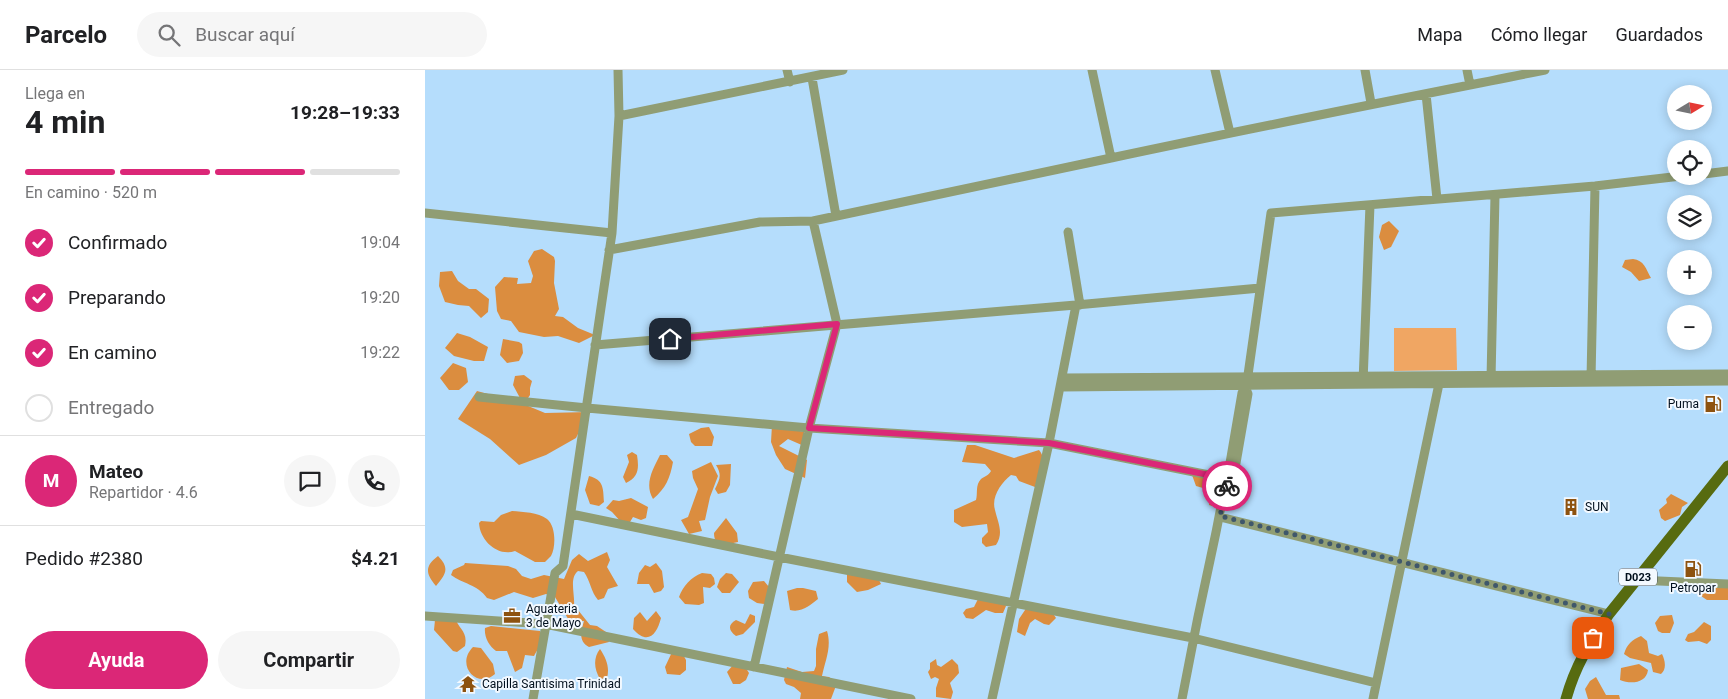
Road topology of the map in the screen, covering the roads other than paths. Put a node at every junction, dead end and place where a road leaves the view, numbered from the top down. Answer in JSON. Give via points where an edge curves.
{"nodes":[{"id":1,"x":618,"y":70,"type":"edge"},
{"id":2,"x":787,"y":70,"type":"edge"},
{"id":3,"x":843,"y":70,"type":"edge"},
{"id":4,"x":1092,"y":70,"type":"edge"},
{"id":5,"x":1215,"y":70,"type":"edge"},
{"id":6,"x":1365,"y":70,"type":"edge"},
{"id":7,"x":1467,"y":70,"type":"edge"},
{"id":8,"x":1545,"y":70,"type":"edge"},
{"id":9,"x":812,"y":78,"type":"junction"},
{"id":10,"x":790,"y":82,"type":"junction"},
{"id":11,"x":1470,"y":85,"type":"junction"},
{"id":12,"x":1426,"y":94,"type":"junction"},
{"id":13,"x":1371,"y":103,"type":"junction"},
{"id":14,"x":619,"y":116,"type":"junction"},
{"id":15,"x":1230,"y":133,"type":"junction"},
{"id":16,"x":1111,"y":158,"type":"junction"},
{"id":17,"x":1728,"y":171,"type":"edge"},
{"id":18,"x":1712,"y":173,"type":"edge"},
{"id":19,"x":1667,"y":178,"type":"edge"},
{"id":20,"x":1595,"y":186,"type":"junction"},
{"id":21,"x":1495,"y":195,"type":"junction"},
{"id":22,"x":1437,"y":199,"type":"junction"},
{"id":23,"x":1370,"y":205,"type":"junction"},
{"id":24,"x":425,"y":213,"type":"edge"},
{"id":25,"x":836,"y":216,"type":"junction"},
{"id":26,"x":813,"y":221,"type":"junction"},
{"id":27,"x":1068,"y":232,"type":"dead end"},
{"id":28,"x":612,"y":233,"type":"junction"},
{"id":29,"x":609,"y":250,"type":"junction"},
{"id":30,"x":1259,"y":288,"type":"junction"},
{"id":31,"x":1078,"y":305,"type":"junction"},
{"id":32,"x":837,"y":324,"type":"junction"},
{"id":33,"x":595,"y":345,"type":"junction"},
{"id":34,"x":1728,"y":374,"type":"edge"},
{"id":35,"x":1491,"y":379,"type":"junction"},
{"id":36,"x":1591,"y":379,"type":"junction"},
{"id":37,"x":1363,"y":380,"type":"junction"},
{"id":38,"x":1440,"y":380,"type":"junction"},
{"id":39,"x":1728,"y":381,"type":"edge"},
{"id":40,"x":1061,"y":383,"type":"junction"},
{"id":41,"x":1247,"y":384,"type":"junction"},
{"id":42,"x":479,"y":397,"type":"dead end"},
{"id":43,"x":587,"y":408,"type":"junction"},
{"id":44,"x":809,"y":428,"type":"junction"},
{"id":45,"x":1049,"y":443,"type":"junction"},
{"id":46,"x":1728,"y":466,"type":"edge"},
{"id":47,"x":1230,"y":475,"type":"junction"},
{"id":48,"x":571,"y":514,"type":"junction"},
{"id":49,"x":1220,"y":516,"type":"junction"},
{"id":50,"x":779,"y":557,"type":"junction"},
{"id":51,"x":1401,"y":562,"type":"junction"},
{"id":52,"x":1636,"y":580,"type":"junction"},
{"id":53,"x":1728,"y":584,"type":"edge"},
{"id":54,"x":1013,"y":602,"type":"junction"},
{"id":55,"x":1609,"y":614,"type":"junction"},
{"id":56,"x":425,"y":616,"type":"edge"},
{"id":57,"x":545,"y":624,"type":"junction"},
{"id":58,"x":1193,"y":638,"type":"junction"},
{"id":59,"x":754,"y":667,"type":"junction"},
{"id":60,"x":1376,"y":683,"type":"junction"},
{"id":61,"x":533,"y":699,"type":"edge"},
{"id":62,"x":911,"y":699,"type":"edge"},
{"id":63,"x":992,"y":699,"type":"edge"},
{"id":64,"x":1182,"y":699,"type":"edge"},
{"id":65,"x":1373,"y":699,"type":"edge"},
{"id":66,"x":1566,"y":699,"type":"edge"}],
"edges":[{"from":1,"to":14,"type":"street"},
{"from":2,"to":10,"type":"street"},
{"from":3,"to":9,"type":"street"},
{"from":4,"to":16,"type":"street"},
{"from":5,"to":15,"type":"street"},
{"from":6,"to":13,"type":"street"},
{"from":7,"to":11,"type":"street"},
{"from":8,"to":11,"type":"street"},
{"from":9,"to":10,"type":"street"},
{"from":9,"to":25,"type":"street"},
{"from":10,"to":14,"type":"street"},
{"from":11,"to":12,"type":"street"},
{"from":12,"to":13,"type":"street"},
{"from":12,"to":22,"type":"street"},
{"from":13,"to":15,"type":"street"},
{"from":14,"to":28,"type":"street"},
{"from":15,"to":16,"type":"street"},
{"from":16,"to":25,"type":"street"},
{"from":17,"to":18,"type":"street"},
{"from":19,"to":20,"type":"street"},
{"from":20,"to":21,"type":"street"},
{"from":20,"to":36,"type":"street"},
{"from":21,"to":22,"type":"street"},
{"from":21,"to":35,"type":"street"},
{"from":22,"to":23,"type":"street"},
{"from":23,"to":30,"type":"street","via":[[1271,213]]},
{"from":23,"to":37,"type":"street"},
{"from":24,"to":28,"type":"street"},
{"from":25,"to":26,"type":"street"},
{"from":26,"to":29,"type":"street","via":[[760,222]]},
{"from":26,"to":32,"type":"street"},
{"from":27,"to":31,"type":"street"},
{"from":28,"to":29,"type":"street"},
{"from":29,"to":33,"type":"street"},
{"from":30,"to":31,"type":"street"},
{"from":30,"to":41,"type":"street"},
{"from":31,"to":32,"type":"street"},
{"from":31,"to":40,"type":"street"},
{"from":32,"to":33,"type":"street"},
{"from":32,"to":44,"type":"street"},
{"from":33,"to":43,"type":"street"},
{"from":34,"to":36,"type":"street"},
{"from":35,"to":36,"type":"street"},
{"from":35,"to":38,"type":"street"},
{"from":36,"to":39,"type":"street"},
{"from":37,"to":38,"type":"street"},
{"from":37,"to":41,"type":"street"},
{"from":38,"to":51,"type":"street"},
{"from":40,"to":41,"type":"street"},
{"from":40,"to":45,"type":"street"},
{"from":41,"to":47,"type":"street","via":[[1237,463]]},
{"from":42,"to":43,"type":"street"},
{"from":43,"to":44,"type":"street"},
{"from":43,"to":48,"type":"street"},
{"from":44,"to":45,"type":"street"},
{"from":44,"to":50,"type":"street"},
{"from":45,"to":47,"type":"street"},
{"from":45,"to":54,"type":"street"},
{"from":46,"to":52,"type":"main road","number":"D023"},
{"from":47,"to":49,"type":"street"},
{"from":48,"to":50,"type":"street"},
{"from":48,"to":57,"type":"street","via":[[563,566],[555,573]]},
{"from":49,"to":51,"type":"street"},
{"from":49,"to":58,"type":"street"},
{"from":50,"to":54,"type":"street"},
{"from":50,"to":59,"type":"street"},
{"from":51,"to":55,"type":"street"},
{"from":51,"to":60,"type":"street"},
{"from":52,"to":53,"type":"street"},
{"from":52,"to":55,"type":"main road","number":"D023"},
{"from":54,"to":58,"type":"street"},
{"from":54,"to":63,"type":"street"},
{"from":55,"to":66,"type":"main road","number":"D023","via":[[1581,658]]},
{"from":56,"to":57,"type":"street"},
{"from":57,"to":59,"type":"street"},
{"from":57,"to":61,"type":"street"},
{"from":58,"to":60,"type":"street"},
{"from":58,"to":64,"type":"street"},
{"from":59,"to":62,"type":"street"},
{"from":60,"to":65,"type":"street"}]}
